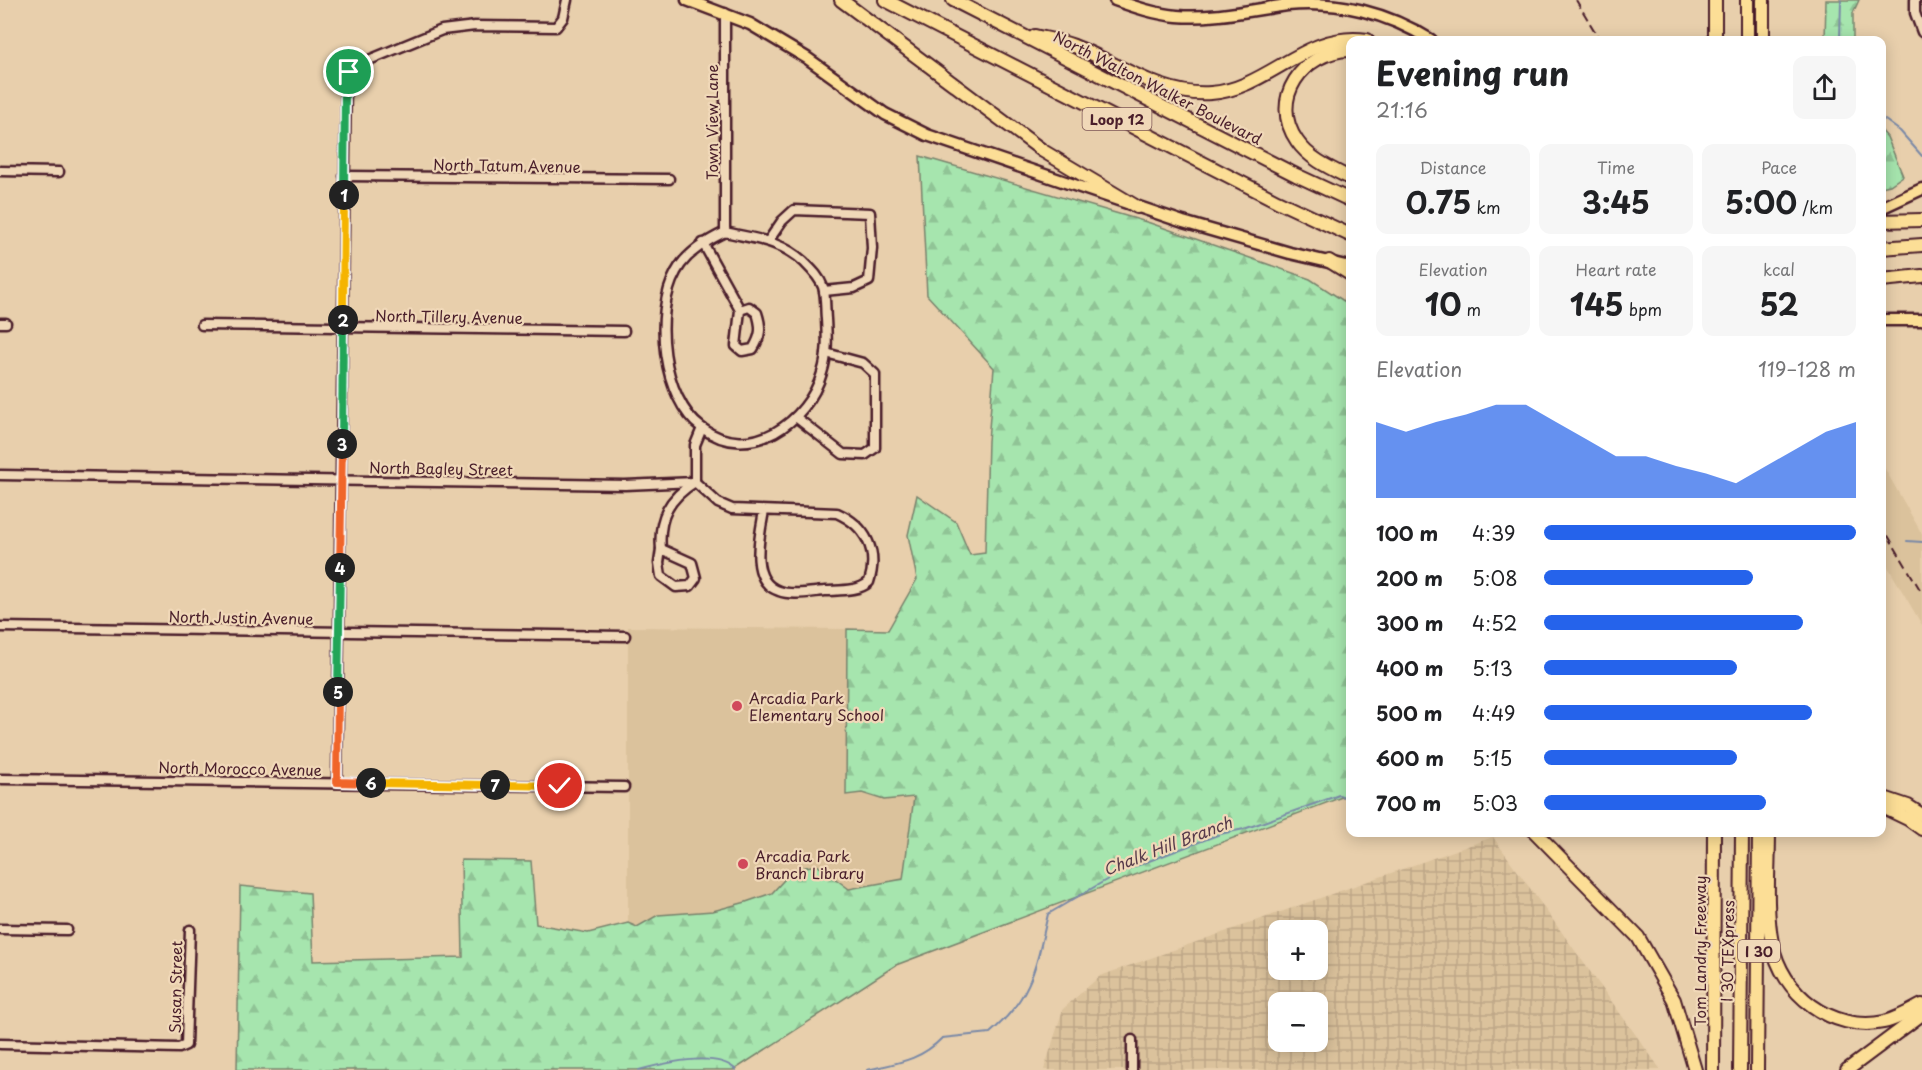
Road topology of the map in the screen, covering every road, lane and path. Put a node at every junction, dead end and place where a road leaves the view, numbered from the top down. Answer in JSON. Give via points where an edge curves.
{"nodes":[{"id":1,"x":567,"y":0,"type":"edge"},
{"id":2,"x":687,"y":0,"type":"edge"},
{"id":3,"x":841,"y":0,"type":"edge"},
{"id":4,"x":885,"y":0,"type":"edge"},
{"id":5,"x":953,"y":0,"type":"edge"},
{"id":6,"x":1115,"y":0,"type":"edge"},
{"id":7,"x":1715,"y":0,"type":"edge"},
{"id":8,"x":1747,"y":0,"type":"edge"},
{"id":9,"x":1762,"y":0,"type":"edge"},
{"id":10,"x":1915,"y":0,"type":"edge"},
{"id":11,"x":725,"y":13,"type":"junction"},
{"id":12,"x":1015,"y":31,"type":"junction"},
{"id":13,"x":1922,"y":32,"type":"edge"},
{"id":14,"x":1425,"y":36,"type":"edge"},
{"id":15,"x":1715,"y":36,"type":"edge"},
{"id":16,"x":1747,"y":36,"type":"edge"},
{"id":17,"x":1762,"y":36,"type":"edge"},
{"id":18,"x":1346,"y":39,"type":"edge"},
{"id":19,"x":1346,"y":51,"type":"edge"},
{"id":20,"x":0,"y":171,"type":"edge"},
{"id":21,"x":59,"y":172,"type":"dead end"},
{"id":22,"x":344,"y":176,"type":"junction"},
{"id":23,"x":1346,"y":176,"type":"edge"},
{"id":24,"x":669,"y":179,"type":"dead end"},
{"id":25,"x":1922,"y":189,"type":"edge"},
{"id":26,"x":1346,"y":198,"type":"edge"},
{"id":27,"x":1886,"y":206,"type":"edge"},
{"id":28,"x":1137,"y":207,"type":"junction"},
{"id":29,"x":1922,"y":220,"type":"edge"},
{"id":30,"x":1886,"y":221,"type":"edge"},
{"id":31,"x":724,"y":232,"type":"junction"},
{"id":32,"x":1346,"y":233,"type":"edge"},
{"id":33,"x":770,"y":240,"type":"junction"},
{"id":34,"x":703,"y":243,"type":"junction"},
{"id":35,"x":1922,"y":244,"type":"edge"},
{"id":36,"x":1886,"y":248,"type":"edge"},
{"id":37,"x":1329,"y":261,"type":"junction"},
{"id":38,"x":1346,"y":266,"type":"edge"},
{"id":39,"x":1346,"y":272,"type":"edge"},
{"id":40,"x":1922,"y":276,"type":"edge"},
{"id":41,"x":1886,"y":280,"type":"edge"},
{"id":42,"x":824,"y":291,"type":"junction"},
{"id":43,"x":740,"y":310,"type":"junction"},
{"id":44,"x":1886,"y":320,"type":"edge"},
{"id":45,"x":1922,"y":320,"type":"edge"},
{"id":46,"x":202,"y":326,"type":"dead end"},
{"id":47,"x":343,"y":328,"type":"junction"},
{"id":48,"x":624,"y":331,"type":"dead end"},
{"id":49,"x":826,"y":353,"type":"junction"},
{"id":50,"x":797,"y":418,"type":"junction"},
{"id":51,"x":702,"y":428,"type":"junction"},
{"id":52,"x":0,"y":475,"type":"edge"},
{"id":53,"x":342,"y":480,"type":"junction"},
{"id":54,"x":694,"y":482,"type":"junction"},
{"id":55,"x":764,"y":511,"type":"junction"},
{"id":56,"x":661,"y":549,"type":"junction"},
{"id":57,"x":0,"y":627,"type":"edge"},
{"id":58,"x":339,"y":632,"type":"junction"},
{"id":59,"x":625,"y":636,"type":"dead end"},
{"id":60,"x":0,"y":778,"type":"edge"},
{"id":61,"x":337,"y":782,"type":"junction"},
{"id":62,"x":624,"y":786,"type":"dead end"},
{"id":63,"x":1886,"y":803,"type":"edge"},
{"id":64,"x":1922,"y":815,"type":"edge"},
{"id":65,"x":1922,"y":830,"type":"edge"},
{"id":66,"x":1540,"y":837,"type":"edge"},
{"id":67,"x":1714,"y":837,"type":"edge"},
{"id":68,"x":1742,"y":837,"type":"edge"},
{"id":69,"x":1758,"y":837,"type":"edge"},
{"id":70,"x":1769,"y":837,"type":"edge"},
{"id":71,"x":0,"y":929,"type":"edge"},
{"id":72,"x":68,"y":930,"type":"dead end"},
{"id":73,"x":190,"y":930,"type":"dead end"},
{"id":74,"x":1922,"y":1005,"type":"edge"},
{"id":75,"x":1922,"y":1014,"type":"edge"},
{"id":76,"x":1132,"y":1040,"type":"dead end"},
{"id":77,"x":0,"y":1044,"type":"edge"},
{"id":78,"x":1132,"y":1070,"type":"edge"},
{"id":79,"x":1695,"y":1070,"type":"edge"},
{"id":80,"x":1713,"y":1070,"type":"edge"},
{"id":81,"x":1740,"y":1070,"type":"edge"},
{"id":82,"x":1757,"y":1070,"type":"edge"},
{"id":83,"x":1847,"y":1070,"type":"edge"}],
"edges":[{"from":1,"to":22,"type":"street","via":[[563,18],[556,27],[450,28],[364,62],[349,72],[345,89]]},
{"from":2,"to":11,"type":"main road"},
{"from":3,"to":28,"type":"highway","via":[[1043,151]]},
{"from":4,"to":32,"type":"highway","number":"Loop 12"},
{"from":5,"to":12,"type":"highway","name":"North Walton Walker Boulevard","number":"Loop 12"},
{"from":6,"to":14,"type":"main road","via":[[1176,16],[1330,4],[1384,16]]},
{"from":7,"to":15,"type":"highway"},
{"from":8,"to":16,"type":"highway"},
{"from":9,"to":17,"type":"highway"},
{"from":10,"to":13,"type":"street"},
{"from":11,"to":28,"type":"main road","via":[[775,38],[885,114],[927,135]]},
{"from":11,"to":31,"type":"street","name":"Town View Lane"},
{"from":12,"to":18,"type":"highway","via":[[1073,45],[1193,94],[1232,90],[1318,45]]},
{"from":12,"to":26,"type":"highway","name":"North Walton Walker Boulevard","number":"Loop 12"},
{"from":19,"to":23,"type":"highway","via":[[1327,54],[1305,67],[1295,78],[1287,99],[1287,114],[1297,142],[1310,155]]},
{"from":20,"to":21,"type":"street"},
{"from":22,"to":24,"type":"street","name":"North Tatum Avenue"},
{"from":22,"to":47,"type":"street"},
{"from":25,"to":27,"type":"main road"},
{"from":28,"to":37,"type":"main road","via":[[1236,238]]},
{"from":29,"to":30,"type":"highway"},
{"from":31,"to":33,"type":"street"},
{"from":31,"to":34,"type":"street"},
{"from":33,"to":42,"type":"street","via":[[792,251],[814,272]]},
{"from":33,"to":42,"type":"street","via":[[782,220],[794,210],[870,213],[869,281],[854,288]]},
{"from":34,"to":43,"type":"street"},
{"from":34,"to":51,"type":"street","via":[[677,269],[670,282],[663,343],[670,378]]},
{"from":35,"to":36,"type":"highway"},
{"from":37,"to":38,"type":"main road"},
{"from":37,"to":39,"type":"highway"},
{"from":40,"to":41,"type":"highway"},
{"from":42,"to":49,"type":"street"},
{"from":43,"to":43,"type":"street","via":[[736,345],[742,351],[753,349],[760,336],[758,313],[749,307]]},
{"from":44,"to":45,"type":"main road"},
{"from":46,"to":47,"type":"street","name":"North Tillery Avenue"},
{"from":47,"to":48,"type":"street","name":"North Tillery Avenue"},
{"from":47,"to":53,"type":"street"},
{"from":49,"to":50,"type":"street","via":[[821,378]]},
{"from":49,"to":50,"type":"street","via":[[863,363],[875,374],[875,447],[865,455],[843,454]]},
{"from":50,"to":51,"type":"street","via":[[780,431],[747,442],[724,438]]},
{"from":51,"to":54,"type":"street","via":[[695,445]]},
{"from":52,"to":53,"type":"street","name":"North Bagley Street"},
{"from":53,"to":54,"type":"street","name":"North Bagley Street","via":[[625,485]]},
{"from":53,"to":58,"type":"street"},
{"from":54,"to":55,"type":"street","via":[[718,503],[732,509]]},
{"from":54,"to":56,"type":"street","via":[[675,494],[659,534]]},
{"from":55,"to":55,"type":"street","via":[[758,542],[760,568],[772,588],[780,592],[813,592],[856,588],[869,582],[873,568],[870,544],[849,518],[837,513]]},
{"from":56,"to":56,"type":"street","via":[[661,576],[676,587],[690,586],[696,578],[692,563]]},
{"from":57,"to":58,"type":"street","name":"North Justin Avenue"},
{"from":58,"to":59,"type":"street","name":"North Justin Avenue"},
{"from":58,"to":61,"type":"street"},
{"from":60,"to":61,"type":"street","name":"North Morocco Avenue"},
{"from":61,"to":62,"type":"street","name":"North Morocco Avenue"},
{"from":63,"to":64,"type":"highway"},
{"from":63,"to":65,"type":"highway"},
{"from":66,"to":79,"type":"highway","via":[[1638,938],[1674,1000]]},
{"from":67,"to":80,"type":"highway","name":"Tom Landry Freeway"},
{"from":68,"to":81,"type":"highway","name":"I 30 TEXpress"},
{"from":69,"to":82,"type":"highway","number":"I 30"},
{"from":70,"to":74,"type":"highway","via":[[1772,945],[1781,970],[1794,989],[1824,1014],[1848,1022],[1884,1022]]},
{"from":71,"to":72,"type":"street"},
{"from":73,"to":77,"type":"street","name":"Susan Street","via":[[186,1045],[179,1048]]},
{"from":75,"to":83,"type":"highway"},
{"from":76,"to":78,"type":"street"}]}
